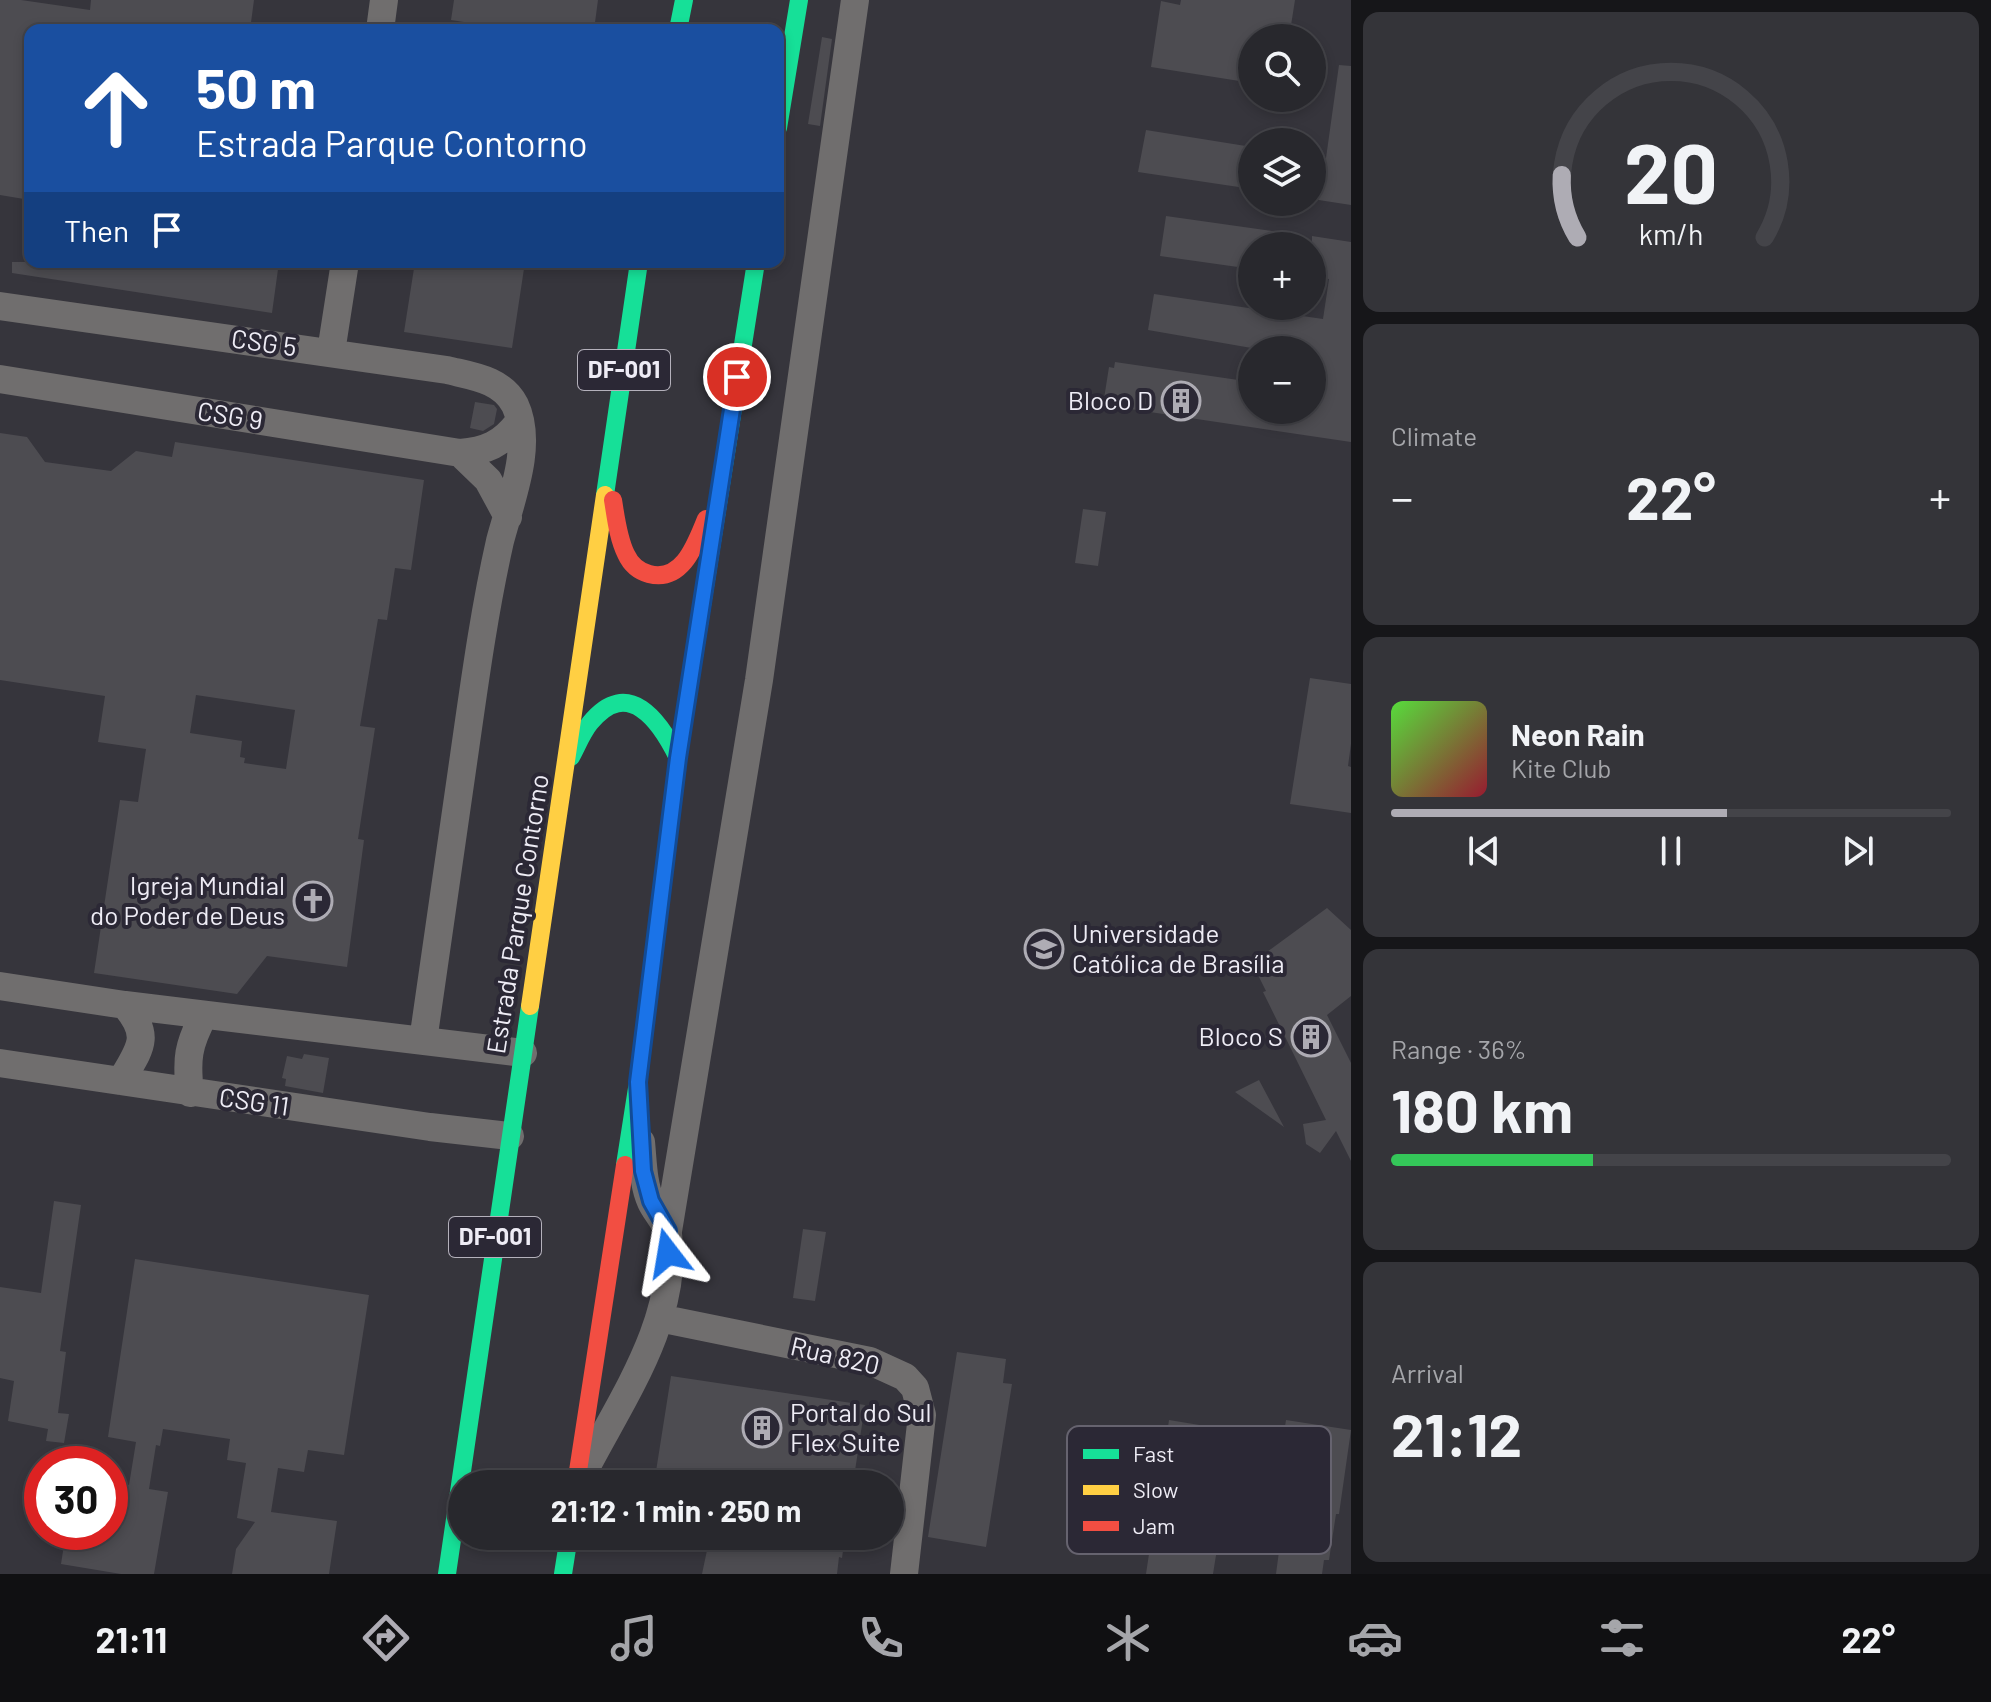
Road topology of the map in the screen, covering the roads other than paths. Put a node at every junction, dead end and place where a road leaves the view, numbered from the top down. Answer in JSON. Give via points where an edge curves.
{"nodes":[{"id":1,"x":384,"y":0,"type":"edge"},
{"id":2,"x":684,"y":0,"type":"edge"},
{"id":3,"x":799,"y":0,"type":"edge"},
{"id":4,"x":855,"y":0,"type":"edge"},
{"id":5,"x":381,"y":24,"type":"edge"},
{"id":6,"x":679,"y":24,"type":"edge"},
{"id":7,"x":784,"y":91,"type":"edge"},
{"id":8,"x":344,"y":268,"type":"edge"},
{"id":9,"x":638,"y":268,"type":"edge"},
{"id":10,"x":755,"y":268,"type":"edge"},
{"id":11,"x":0,"y":306,"type":"edge"},
{"id":12,"x":331,"y":352,"type":"junction"},
{"id":13,"x":0,"y":379,"type":"edge"},
{"id":14,"x":517,"y":415,"type":"junction"},
{"id":15,"x":460,"y":453,"type":"junction"},
{"id":16,"x":609,"y":478,"type":"junction"},
{"id":17,"x":719,"y":491,"type":"junction"},
{"id":18,"x":509,"y":512,"type":"junction"},
{"id":19,"x":678,"y":758,"type":"junction"},
{"id":20,"x":567,"y":764,"type":"junction"},
{"id":21,"x":0,"y":986,"type":"edge"},
{"id":22,"x":125,"y":1005,"type":"junction"},
{"id":23,"x":204,"y":1015,"type":"junction"},
{"id":24,"x":423,"y":1041,"type":"junction"},
{"id":25,"x":523,"y":1053,"type":"junction"},
{"id":26,"x":0,"y":1063,"type":"edge"},
{"id":27,"x":121,"y":1081,"type":"junction"},
{"id":28,"x":638,"y":1082,"type":"junction"},
{"id":29,"x":190,"y":1093,"type":"junction"},
{"id":30,"x":510,"y":1136,"type":"junction"},
{"id":31,"x":668,"y":1231,"type":"junction"},
{"id":32,"x":659,"y":1318,"type":"junction"},
{"id":33,"x":579,"y":1470,"type":"edge"},
{"id":34,"x":584,"y":1470,"type":"edge"},
{"id":35,"x":567,"y":1550,"type":"edge"},
{"id":36,"x":447,"y":1574,"type":"edge"},
{"id":37,"x":563,"y":1574,"type":"edge"},
{"id":38,"x":904,"y":1574,"type":"edge"}],
"edges":[{"from":1,"to":5,"type":"street"},
{"from":2,"to":6,"type":"highway"},
{"from":3,"to":7,"type":"highway"},
{"from":4,"to":31,"type":"street","via":[[759,680]]},
{"from":8,"to":12,"type":"street"},
{"from":9,"to":16,"type":"highway","name":"Estrada Parque Contorno","number":"DF-001"},
{"from":10,"to":17,"type":"highway"},
{"from":11,"to":12,"type":"street","name":"CSG 5"},
{"from":12,"to":14,"type":"street","name":"CSG 5","via":[[486,380],[508,394]]},
{"from":13,"to":15,"type":"street","name":"CSG 9"},
{"from":14,"to":15,"type":"street","name":"CSG 9","via":[[507,437],[492,448]]},
{"from":14,"to":18,"type":"street","via":[[518,473]]},
{"from":15,"to":18,"type":"street","via":[[488,480]]},
{"from":16,"to":17,"type":"highway","via":[[622,541],[633,565],[647,574],[675,572],[691,553]]},
{"from":16,"to":20,"type":"highway","name":"Estrada Parque Contorno","number":"DF-001"},
{"from":17,"to":19,"type":"highway"},
{"from":18,"to":24,"type":"street","via":[[473,691]]},
{"from":19,"to":20,"type":"highway","via":[[655,716],[625,703],[591,722]]},
{"from":19,"to":28,"type":"highway"},
{"from":20,"to":25,"type":"highway","name":"Estrada Parque Contorno","number":"DF-001"},
{"from":21,"to":22,"type":"street"},
{"from":22,"to":23,"type":"street"},
{"from":22,"to":27,"type":"street","via":[[142,1033]]},
{"from":23,"to":24,"type":"street"},
{"from":23,"to":29,"type":"street","via":[[188,1051]]},
{"from":24,"to":25,"type":"street"},
{"from":25,"to":30,"type":"highway","name":"Estrada Parque Contorno","number":"DF-001"},
{"from":26,"to":27,"type":"street","name":"CSG 11"},
{"from":27,"to":29,"type":"street","name":"CSG 11"},
{"from":28,"to":31,"type":"street","via":[[643,1171],[651,1201]]},
{"from":28,"to":33,"type":"highway"},
{"from":29,"to":30,"type":"street","name":"CSG 11"},
{"from":30,"to":36,"type":"highway","name":"Estrada Parque Contorno","number":"DF-001"},
{"from":31,"to":32,"type":"street","via":[[668,1274]]},
{"from":32,"to":34,"type":"street"},
{"from":32,"to":38,"type":"street","name":"Rua 820","via":[[870,1361],[905,1377],[915,1388],[922,1415]]},
{"from":35,"to":37,"type":"highway"}]}
